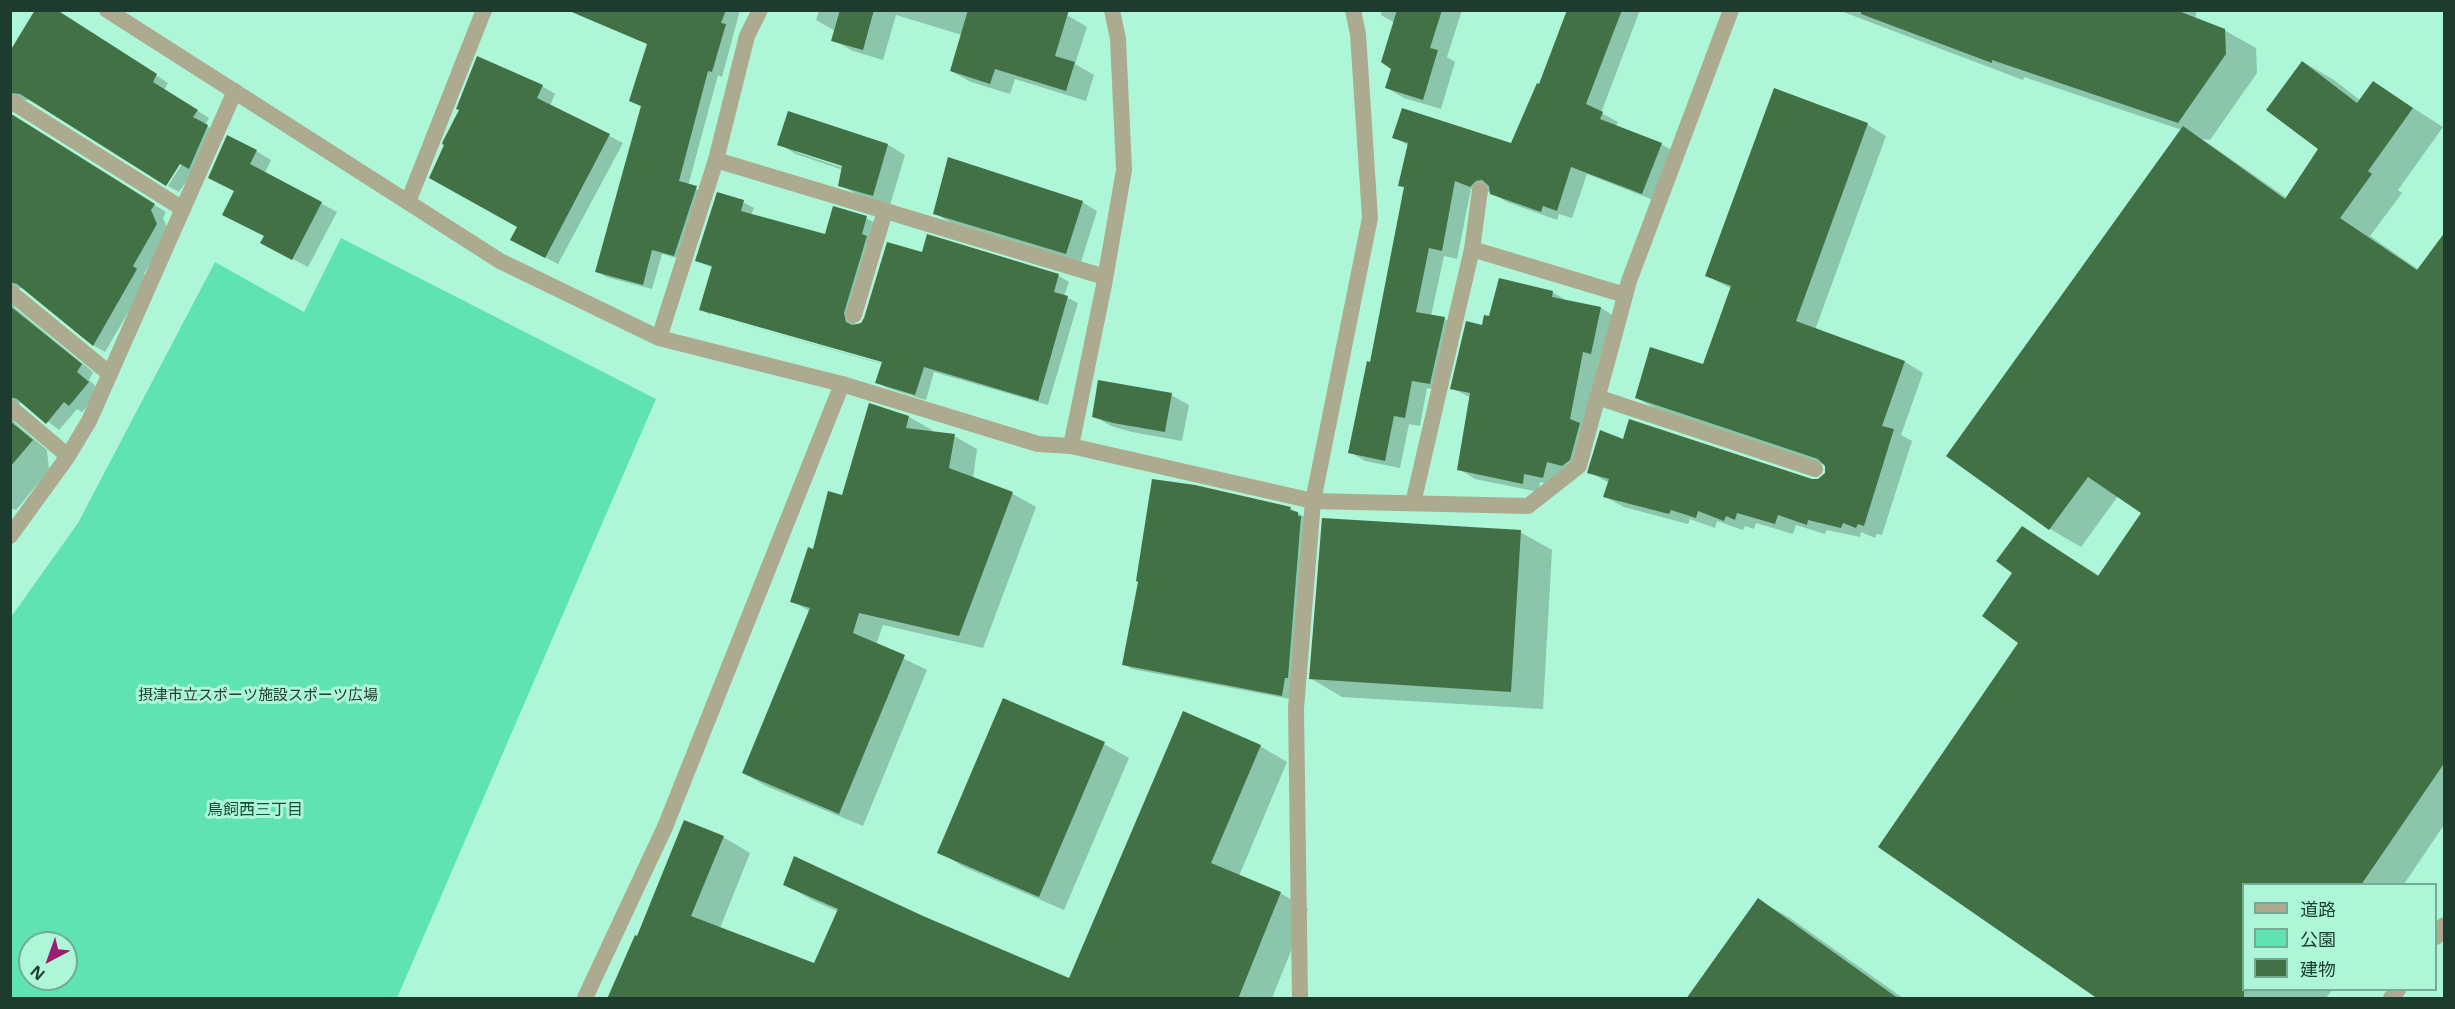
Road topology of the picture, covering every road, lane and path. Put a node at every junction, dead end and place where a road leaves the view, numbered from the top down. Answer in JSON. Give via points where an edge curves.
{"nodes":[{"id":1,"x":107,"y":10,"type":"edge"},
{"id":2,"x":484,"y":10,"type":"edge"},
{"id":3,"x":760,"y":10,"type":"edge"},
{"id":4,"x":1112,"y":10,"type":"edge"},
{"id":5,"x":1353,"y":10,"type":"edge"},
{"id":6,"x":1731,"y":10,"type":"edge"},
{"id":7,"x":235,"y":91,"type":"junction"},
{"id":8,"x":10,"y":105,"type":"edge"},
{"id":9,"x":716,"y":160,"type":"junction"},
{"id":10,"x":1480,"y":190,"type":"dead end"},
{"id":11,"x":408,"y":202,"type":"junction"},
{"id":12,"x":183,"y":209,"type":"junction"},
{"id":13,"x":885,"y":211,"type":"junction"},
{"id":14,"x":1472,"y":249,"type":"junction"},
{"id":15,"x":1105,"y":277,"type":"junction"},
{"id":16,"x":10,"y":292,"type":"edge"},
{"id":17,"x":1625,"y":295,"type":"junction"},
{"id":18,"x":854,"y":315,"type":"dead end"},
{"id":19,"x":659,"y":338,"type":"junction"},
{"id":20,"x":110,"y":374,"type":"junction"},
{"id":21,"x":842,"y":384,"type":"junction"},
{"id":22,"x":1597,"y":397,"type":"junction"},
{"id":23,"x":10,"y":407,"type":"edge"},
{"id":24,"x":1071,"y":446,"type":"junction"},
{"id":25,"x":68,"y":456,"type":"junction"},
{"id":26,"x":1815,"y":469,"type":"dead end"},
{"id":27,"x":1313,"y":501,"type":"junction"},
{"id":28,"x":1413,"y":503,"type":"junction"},
{"id":29,"x":10,"y":536,"type":"edge"},
{"id":30,"x":585,"y":999,"type":"edge"},
{"id":31,"x":1300,"y":999,"type":"edge"}],
"edges":[{"from":1,"to":7,"type":"street"},
{"from":2,"to":11,"type":"street"},
{"from":3,"to":9,"type":"street","via":[[747,36]]},
{"from":4,"to":15,"type":"street","via":[[1118,39],[1124,171]]},
{"from":5,"to":27,"type":"street","via":[[1358,34],[1370,218]]},
{"from":6,"to":17,"type":"street"},
{"from":7,"to":11,"type":"street"},
{"from":7,"to":12,"type":"street"},
{"from":8,"to":12,"type":"street","via":[[14,103]]},
{"from":9,"to":13,"type":"street"},
{"from":9,"to":19,"type":"street"},
{"from":10,"to":14,"type":"street"},
{"from":11,"to":19,"type":"street","via":[[500,261]]},
{"from":12,"to":20,"type":"street"},
{"from":13,"to":15,"type":"street"},
{"from":13,"to":18,"type":"street"},
{"from":14,"to":17,"type":"street"},
{"from":14,"to":28,"type":"street"},
{"from":15,"to":24,"type":"street"},
{"from":16,"to":20,"type":"street"},
{"from":17,"to":22,"type":"street"},
{"from":19,"to":21,"type":"street"},
{"from":20,"to":25,"type":"street"},
{"from":21,"to":24,"type":"street","via":[[1038,444]]},
{"from":21,"to":30,"type":"street","via":[[665,827]]},
{"from":22,"to":26,"type":"street"},
{"from":22,"to":28,"type":"street","via":[[1579,466],[1528,506]]},
{"from":23,"to":25,"type":"street"},
{"from":24,"to":27,"type":"street"},
{"from":25,"to":29,"type":"street"},
{"from":27,"to":28,"type":"street"},
{"from":27,"to":31,"type":"street","via":[[1296,708]]}]}
